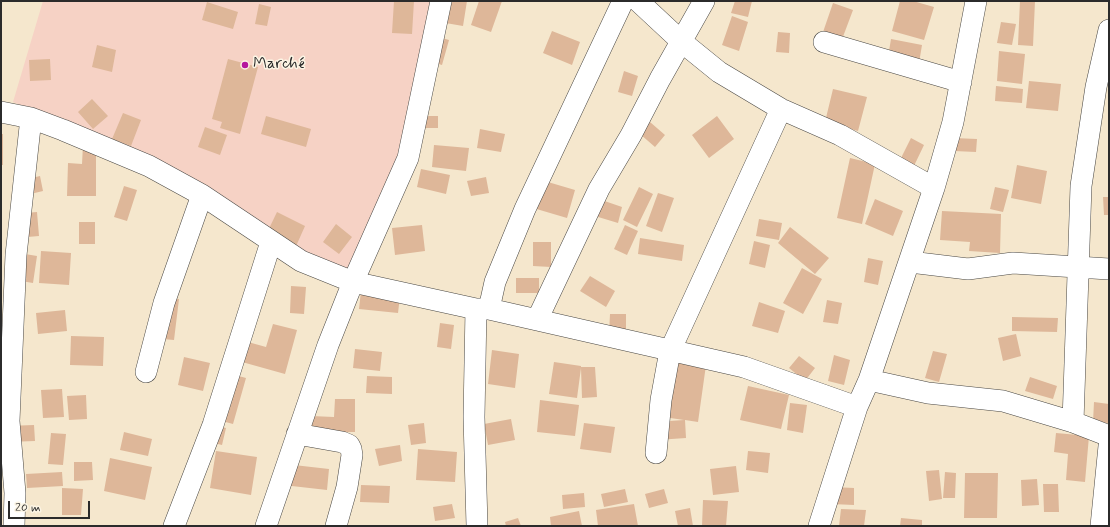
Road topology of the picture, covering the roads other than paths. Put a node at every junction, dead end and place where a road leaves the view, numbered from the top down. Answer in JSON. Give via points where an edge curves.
{"nodes":[{"id":1,"x":441,"y":1,"type":"edge"},
{"id":2,"x":623,"y":1,"type":"edge"},
{"id":3,"x":638,"y":1,"type":"edge"},
{"id":4,"x":704,"y":1,"type":"edge"},
{"id":5,"x":976,"y":1,"type":"edge"},
{"id":6,"x":1109,"y":30,"type":"edge"},
{"id":7,"x":682,"y":42,"type":"junction"},
{"id":8,"x":824,"y":42,"type":"dead end"},
{"id":9,"x":961,"y":82,"type":"junction"},
{"id":10,"x":781,"y":109,"type":"junction"},
{"id":11,"x":1,"y":112,"type":"edge"},
{"id":12,"x":31,"y":118,"type":"junction"},
{"id":13,"x":934,"y":188,"type":"junction"},
{"id":14,"x":202,"y":195,"type":"junction"},
{"id":15,"x":271,"y":242,"type":"junction"},
{"id":16,"x":910,"y":262,"type":"junction"},
{"id":17,"x":1077,"y":267,"type":"junction"},
{"id":18,"x":1109,"y":269,"type":"edge"},
{"id":19,"x":353,"y":282,"type":"junction"},
{"id":20,"x":482,"y":309,"type":"junction"},
{"id":21,"x":537,"y":320,"type":"junction"},
{"id":22,"x":670,"y":351,"type":"junction"},
{"id":23,"x":146,"y":372,"type":"dead end"},
{"id":24,"x":869,"y":380,"type":"junction"},
{"id":25,"x":857,"y":407,"type":"junction"},
{"id":26,"x":1073,"y":422,"type":"junction"},
{"id":27,"x":297,"y":434,"type":"junction"},
{"id":28,"x":1109,"y":436,"type":"edge"},
{"id":29,"x":1109,"y":446,"type":"edge"},
{"id":30,"x":656,"y":453,"type":"dead end"},
{"id":31,"x":14,"y":526,"type":"edge"},
{"id":32,"x":174,"y":526,"type":"edge"},
{"id":33,"x":266,"y":526,"type":"edge"},
{"id":34,"x":336,"y":526,"type":"edge"},
{"id":35,"x":477,"y":526,"type":"edge"},
{"id":36,"x":819,"y":526,"type":"edge"},
{"id":37,"x":1101,"y":526,"type":"edge"}],
"edges":[{"from":1,"to":19,"type":"street","via":[[408,158]]},
{"from":2,"to":20,"type":"street","via":[[525,208]]},
{"from":3,"to":7,"type":"street"},
{"from":4,"to":7,"type":"street"},
{"from":5,"to":9,"type":"street"},
{"from":6,"to":17,"type":"street","via":[[1096,87],[1081,186]]},
{"from":7,"to":10,"type":"street","via":[[720,72]]},
{"from":7,"to":21,"type":"street","via":[[632,135],[599,189]]},
{"from":8,"to":9,"type":"street"},
{"from":9,"to":13,"type":"street","via":[[953,122]]},
{"from":10,"to":13,"type":"street","via":[[840,135]]},
{"from":10,"to":22,"type":"street"},
{"from":11,"to":12,"type":"street"},
{"from":12,"to":14,"type":"street","via":[[149,166]]},
{"from":12,"to":31,"type":"street","via":[[16,255],[9,421],[15,493]]},
{"from":13,"to":16,"type":"street"},
{"from":14,"to":15,"type":"street"},
{"from":14,"to":23,"type":"street","via":[[164,304]]},
{"from":15,"to":19,"type":"street","via":[[301,261]]},
{"from":15,"to":32,"type":"street","via":[[213,425]]},
{"from":16,"to":17,"type":"street","via":[[968,269],[1013,263]]},
{"from":16,"to":24,"type":"street"},
{"from":17,"to":18,"type":"street"},
{"from":17,"to":26,"type":"street"},
{"from":19,"to":20,"type":"street"},
{"from":19,"to":27,"type":"street"},
{"from":20,"to":21,"type":"street"},
{"from":20,"to":35,"type":"street","via":[[474,418]]},
{"from":21,"to":22,"type":"street"},
{"from":22,"to":25,"type":"street","via":[[744,367]]},
{"from":22,"to":30,"type":"street","via":[[661,400]]},
{"from":24,"to":25,"type":"street"},
{"from":24,"to":26,"type":"street","via":[[928,393],[1003,401]]},
{"from":25,"to":36,"type":"street"},
{"from":26,"to":28,"type":"street"},
{"from":27,"to":33,"type":"street"},
{"from":27,"to":34,"type":"street","via":[[342,442],[351,449],[347,487]]},
{"from":29,"to":37,"type":"street"}]}
